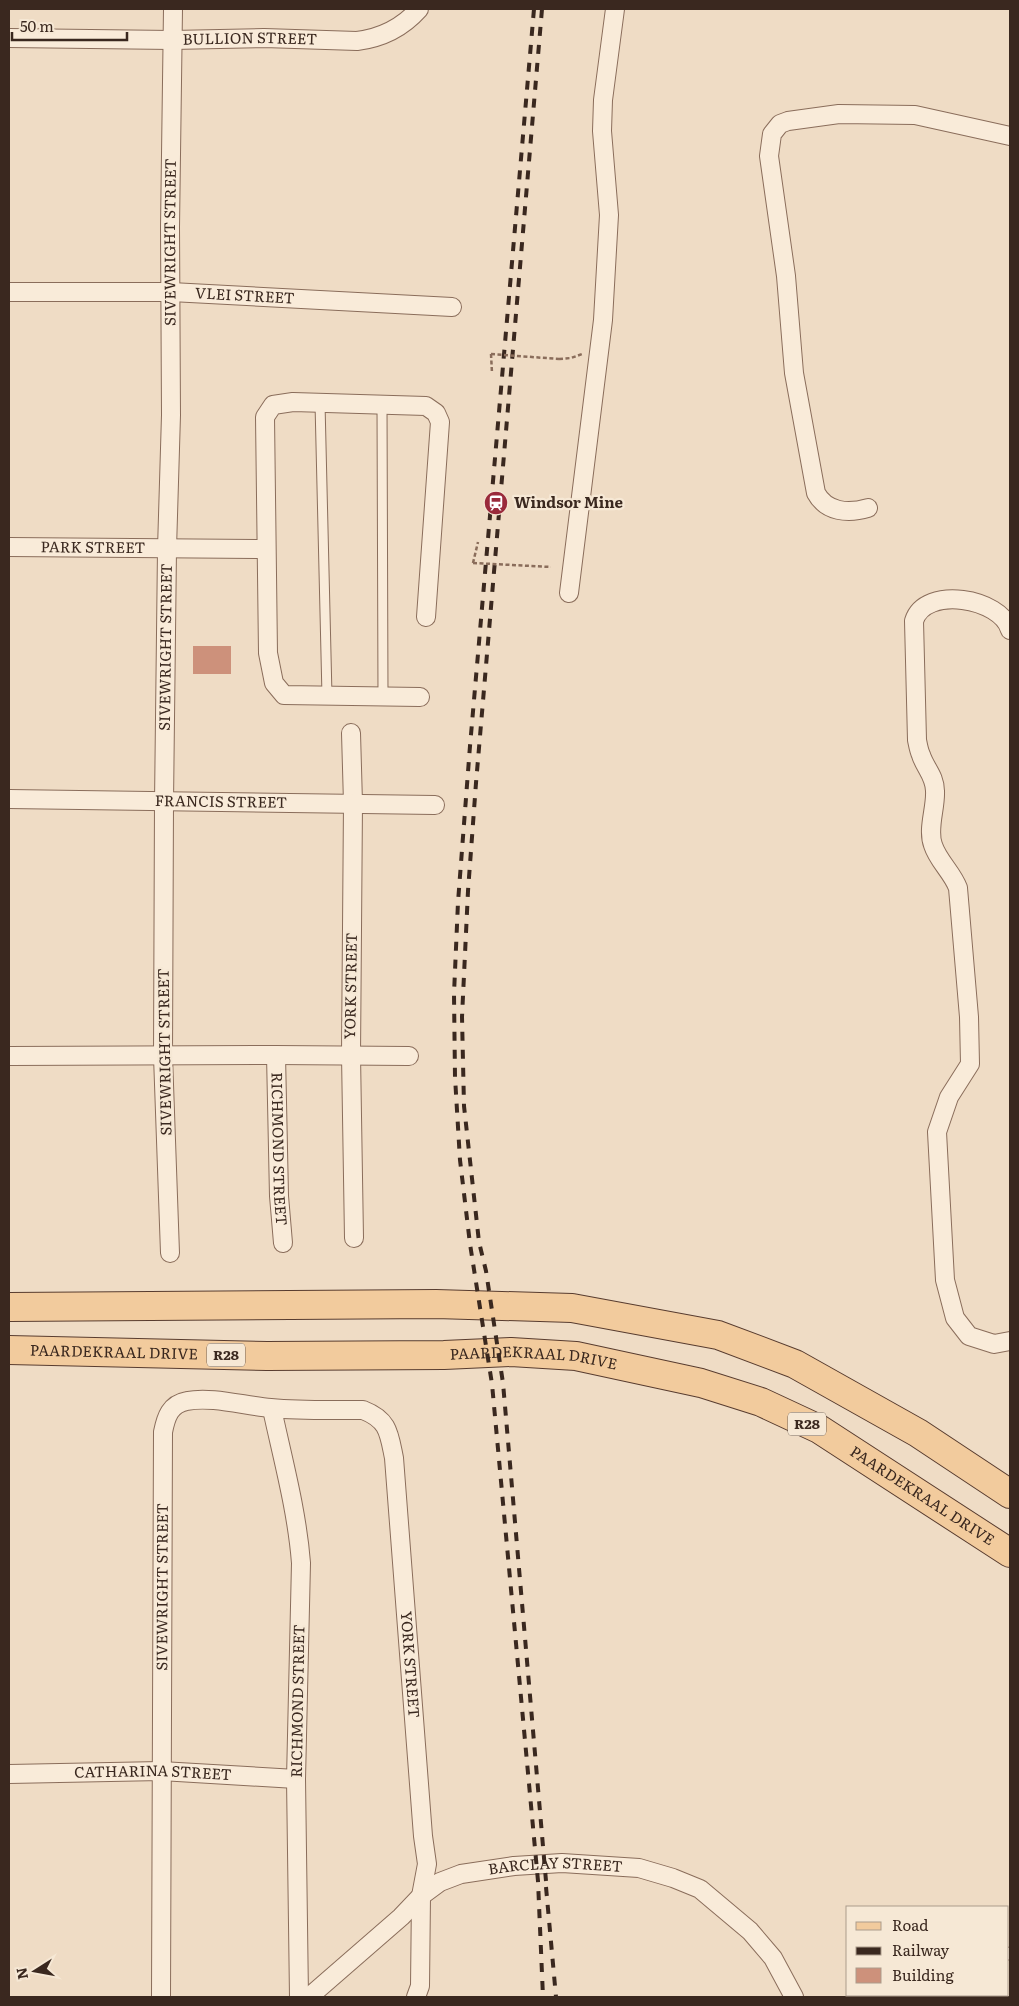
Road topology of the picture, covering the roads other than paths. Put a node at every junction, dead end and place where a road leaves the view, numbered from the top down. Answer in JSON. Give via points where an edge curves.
{"nodes":[{"id":1,"x":173,"y":9,"type":"edge"},
{"id":2,"x":419,"y":9,"type":"edge"},
{"id":3,"x":614,"y":9,"type":"edge"},
{"id":4,"x":9,"y":38,"type":"edge"},
{"id":5,"x":172,"y":40,"type":"junction"},
{"id":6,"x":1010,"y":136,"type":"edge"},
{"id":7,"x":9,"y":292,"type":"edge"},
{"id":8,"x":171,"y":292,"type":"junction"},
{"id":9,"x":452,"y":307,"type":"dead end"},
{"id":10,"x":320,"y":403,"type":"junction"},
{"id":11,"x":382,"y":404,"type":"junction"},
{"id":12,"x":868,"y":508,"type":"dead end"},
{"id":13,"x":9,"y":547,"type":"edge"},
{"id":14,"x":166,"y":549,"type":"junction"},
{"id":15,"x":266,"y":549,"type":"junction"},
{"id":16,"x":569,"y":593,"type":"dead end"},
{"id":17,"x":426,"y":617,"type":"dead end"},
{"id":18,"x":1010,"y":630,"type":"edge"},
{"id":19,"x":327,"y":696,"type":"junction"},
{"id":20,"x":383,"y":696,"type":"junction"},
{"id":21,"x":420,"y":697,"type":"dead end"},
{"id":22,"x":351,"y":733,"type":"dead end"},
{"id":23,"x":9,"y":799,"type":"edge"},
{"id":24,"x":164,"y":803,"type":"junction"},
{"id":25,"x":354,"y":803,"type":"junction"},
{"id":26,"x":435,"y":805,"type":"dead end"},
{"id":27,"x":276,"y":1054,"type":"junction"},
{"id":28,"x":351,"y":1055,"type":"junction"},
{"id":29,"x":9,"y":1056,"type":"edge"},
{"id":30,"x":163,"y":1056,"type":"junction"},
{"id":31,"x":409,"y":1056,"type":"dead end"},
{"id":32,"x":354,"y":1238,"type":"dead end"},
{"id":33,"x":283,"y":1243,"type":"dead end"},
{"id":34,"x":170,"y":1253,"type":"dead end"},
{"id":35,"x":9,"y":1307,"type":"edge"},
{"id":36,"x":1010,"y":1341,"type":"edge"},
{"id":37,"x":9,"y":1350,"type":"edge"},
{"id":38,"x":272,"y":1408,"type":"junction"},
{"id":39,"x":389,"y":1433,"type":"joint"},
{"id":40,"x":1010,"y":1494,"type":"edge"},
{"id":41,"x":1010,"y":1553,"type":"edge"},
{"id":42,"x":161,"y":1771,"type":"junction"},
{"id":43,"x":9,"y":1774,"type":"edge"},
{"id":44,"x":296,"y":1779,"type":"junction"},
{"id":45,"x":421,"y":1896,"type":"junction"},
{"id":46,"x":161,"y":1997,"type":"edge"},
{"id":47,"x":299,"y":1997,"type":"edge"},
{"id":48,"x":309,"y":1997,"type":"edge"},
{"id":49,"x":416,"y":1997,"type":"edge"},
{"id":50,"x":794,"y":1997,"type":"edge"}],
"edges":[{"from":1,"to":5,"type":"street","name":"SIVEWRIGHT STREET"},
{"from":2,"to":5,"type":"street","name":"BULLION STREET","via":[[398,27],[370,40]]},
{"from":3,"to":16,"type":"street","via":[[603,100],[602,131],[609,216],[603,320]]},
{"from":4,"to":5,"type":"street","name":"BULLION STREET"},
{"from":5,"to":8,"type":"street","name":"SIVEWRIGHT STREET"},
{"from":6,"to":12,"type":"street","via":[[915,115],[839,114],[788,121],[776,128],[771,138],[768,150],[786,276],[794,373],[816,493],[822,503],[835,509],[849,512]]},
{"from":7,"to":8,"type":"street","name":"VLEI STREET"},
{"from":8,"to":9,"type":"street","name":"VLEI STREET"},
{"from":8,"to":14,"type":"street","name":"SIVEWRIGHT STREET"},
{"from":10,"to":11,"type":"street"},
{"from":10,"to":15,"type":"street","via":[[273,405],[265,418]]},
{"from":10,"to":19,"type":"lane"},
{"from":11,"to":17,"type":"street","via":[[426,406],[436,413],[440,422]]},
{"from":11,"to":20,"type":"lane"},
{"from":13,"to":14,"type":"street","name":"PARK STREET"},
{"from":14,"to":15,"type":"street","name":"PARK STREET"},
{"from":14,"to":24,"type":"street","name":"SIVEWRIGHT STREET"},
{"from":15,"to":19,"type":"street","via":[[268,652],[274,683],[284,695]]},
{"from":18,"to":36,"type":"street","via":[[1003,616],[996,611],[956,599],[926,605],[916,614],[914,621],[917,740],[935,790],[933,845],[958,888],[969,1017],[970,1064],[949,1097],[937,1132],[945,1280],[955,1318],[969,1336],[994,1344]]},
{"from":19,"to":20,"type":"street"},
{"from":20,"to":21,"type":"street"},
{"from":22,"to":25,"type":"street","name":"YORK STREET"},
{"from":23,"to":24,"type":"street","name":"FRANCIS STREET"},
{"from":24,"to":25,"type":"street","name":"FRANCIS STREET"},
{"from":24,"to":30,"type":"street","name":"SIVEWRIGHT STREET"},
{"from":25,"to":26,"type":"street","name":"FRANCIS STREET"},
{"from":25,"to":28,"type":"street","name":"YORK STREET"},
{"from":27,"to":28,"type":"street"},
{"from":27,"to":30,"type":"street"},
{"from":27,"to":33,"type":"street","name":"RICHMOND STREET"},
{"from":28,"to":31,"type":"street"},
{"from":28,"to":32,"type":"street","name":"YORK STREET"},
{"from":29,"to":30,"type":"street"},
{"from":30,"to":34,"type":"street","name":"SIVEWRIGHT STREET"},
{"from":35,"to":40,"type":"main road","via":[[436,1304],[572,1308],[718,1335],[795,1364],[918,1433]]},
{"from":37,"to":41,"type":"main road","name":"PAARDEKRAAL DRIVE","number":"R28","via":[[267,1356],[512,1352],[576,1356],[701,1383],[761,1402],[819,1429]]},
{"from":38,"to":39,"type":"street","name":"SIVEWRIGHT STREET","via":[[363,1410],[376,1415]]},
{"from":38,"to":42,"type":"street","name":"SIVEWRIGHT STREET","via":[[207,1400],[186,1401],[173,1407],[167,1416],[163,1432]]},
{"from":38,"to":44,"type":"street","name":"RICHMOND STREET","via":[[301,1556]]},
{"from":39,"to":45,"type":"street","name":"YORK STREET","via":[[395,1468],[427,1864]]},
{"from":42,"to":43,"type":"street","name":"CATHARINA STREET"},
{"from":42,"to":44,"type":"street","name":"CATHARINA STREET"},
{"from":42,"to":46,"type":"street","name":"SIVEWRIGHT STREET"},
{"from":44,"to":47,"type":"street","name":"RICHMOND STREET"},
{"from":45,"to":48,"type":"street","name":"BARCLAY STREET"},
{"from":45,"to":49,"type":"street","via":[[420,1986]]},
{"from":45,"to":50,"type":"street","name":"BARCLAY STREET","via":[[440,1882],[461,1874],[514,1866],[562,1863],[639,1868],[700,1890],[722,1906],[750,1931],[772,1958]]}]}
